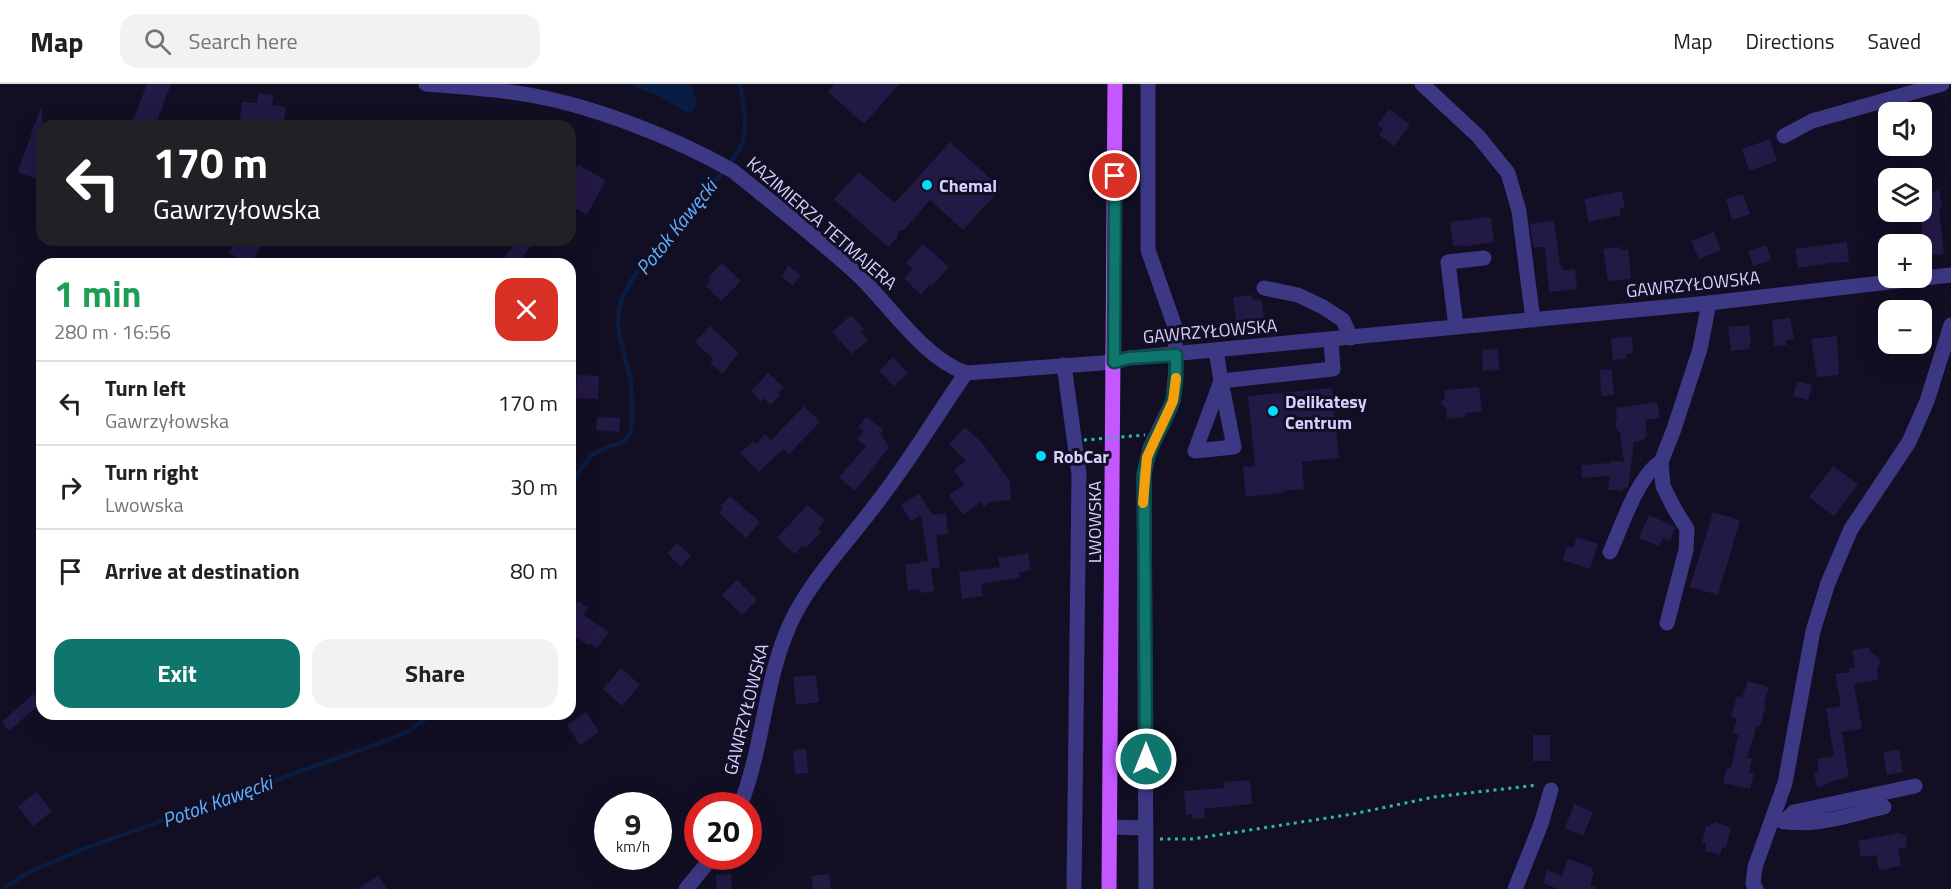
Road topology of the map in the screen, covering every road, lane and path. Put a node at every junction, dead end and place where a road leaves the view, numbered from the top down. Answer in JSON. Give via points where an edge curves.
{"nodes":[{"id":1,"x":426,"y":84,"type":"edge"},
{"id":2,"x":1115,"y":84,"type":"edge"},
{"id":3,"x":1148,"y":84,"type":"edge"},
{"id":4,"x":1422,"y":84,"type":"edge"},
{"id":5,"x":1942,"y":84,"type":"edge"},
{"id":6,"x":1784,"y":136,"type":"dead end"},
{"id":7,"x":1484,"y":258,"type":"dead end"},
{"id":8,"x":1951,"y":275,"type":"edge"},
{"id":9,"x":1264,"y":288,"type":"dead end"},
{"id":10,"x":1709,"y":303,"type":"junction"},
{"id":11,"x":1533,"y":320,"type":"junction"},
{"id":12,"x":1951,"y":325,"type":"edge"},
{"id":13,"x":1456,"y":327,"type":"junction"},
{"id":14,"x":1351,"y":338,"type":"junction"},
{"id":15,"x":1331,"y":340,"type":"junction"},
{"id":16,"x":1216,"y":351,"type":"junction"},
{"id":17,"x":1176,"y":355,"type":"junction"},
{"id":18,"x":1114,"y":362,"type":"junction"},
{"id":19,"x":1064,"y":365,"type":"junction"},
{"id":20,"x":966,"y":372,"type":"junction"},
{"id":21,"x":1145,"y":435,"type":"dead end"},
{"id":22,"x":1084,"y":440,"type":"dead end"},
{"id":23,"x":1660,"y":462,"type":"junction"},
{"id":24,"x":1610,"y":552,"type":"dead end"},
{"id":25,"x":1667,"y":623,"type":"dead end"},
{"id":26,"x":1915,"y":786,"type":"dead end"},
{"id":27,"x":1551,"y":790,"type":"joint"},
{"id":28,"x":744,"y":792,"type":"edge"},
{"id":29,"x":1884,"y":807,"type":"dead end"},
{"id":30,"x":1778,"y":820,"type":"junction"},
{"id":31,"x":1111,"y":827,"type":"junction"},
{"id":32,"x":1146,"y":833,"type":"junction"},
{"id":33,"x":701,"y":870,"type":"edge"},
{"id":34,"x":1751,"y":887,"type":"edge"},
{"id":35,"x":686,"y":889,"type":"edge"},
{"id":36,"x":1074,"y":889,"type":"edge"},
{"id":37,"x":1109,"y":889,"type":"edge"},
{"id":38,"x":1146,"y":889,"type":"edge"},
{"id":39,"x":1515,"y":889,"type":"edge"}],
"edges":[{"from":1,"to":20,"type":"street","name":"KAZIMIERZA TETMAJERA","via":[[537,96],[570,105],[668,138],[726,167],[857,274],[928,348],[946,363]]},
{"from":2,"to":18,"type":"main road","name":"LWOWSKA"},
{"from":3,"to":17,"type":"street","via":[[1148,250],[1175,327]]},
{"from":4,"to":11,"type":"street","via":[[1478,136],[1509,173],[1519,210]]},
{"from":5,"to":6,"type":"street","via":[[1812,121]]},
{"from":7,"to":13,"type":"street","via":[[1448,262]]},
{"from":8,"to":10,"type":"street","name":"GAWRZYŁOWSKA"},
{"from":9,"to":14,"type":"street","via":[[1299,295],[1323,307],[1343,320]]},
{"from":10,"to":11,"type":"street","name":"GAWRZYŁOWSKA"},
{"from":10,"to":23,"type":"street","via":[[1700,349]]},
{"from":11,"to":13,"type":"street","name":"GAWRZYŁOWSKA"},
{"from":12,"to":30,"type":"street","via":[[1928,401],[1909,442],[1851,529],[1828,583],[1813,631]]},
{"from":13,"to":14,"type":"street","name":"GAWRZYŁOWSKA"},
{"from":14,"to":15,"type":"street","name":"GAWRZYŁOWSKA"},
{"from":15,"to":16,"type":"street","name":"GAWRZYŁOWSKA"},
{"from":15,"to":16,"type":"street","via":[[1334,369],[1221,381]]},
{"from":16,"to":17,"type":"street","name":"GAWRZYŁOWSKA"},
{"from":17,"to":18,"type":"street","name":"GAWRZYŁOWSKA"},
{"from":17,"to":32,"type":"street","via":[[1173,401],[1150,448],[1144,474]]},
{"from":18,"to":19,"type":"street","name":"GAWRZYŁOWSKA"},
{"from":18,"to":31,"type":"main road","name":"LWOWSKA"},
{"from":19,"to":20,"type":"street","name":"GAWRZYŁOWSKA"},
{"from":19,"to":36,"type":"street","via":[[1079,474]]},
{"from":20,"to":28,"type":"street","name":"GAWRZYŁOWSKA","via":[[888,488],[804,597],[774,668]]},
{"from":21,"to":22,"type":"path","bridge":true},
{"from":23,"to":24,"type":"street","via":[[1642,480]]},
{"from":23,"to":25,"type":"street","via":[[1663,486],[1688,529]]},
{"from":26,"to":30,"type":"street","via":[[1794,812]]},
{"from":27,"to":32,"type":"path","via":[[1530,784],[1192,839]]},
{"from":27,"to":39,"type":"street"},
{"from":29,"to":30,"type":"street","via":[[1792,824]]},
{"from":30,"to":34,"type":"street","via":[[1755,867]]},
{"from":31,"to":32,"type":"street"},
{"from":31,"to":37,"type":"main road","name":"LWOWSKA"},
{"from":32,"to":38,"type":"street"},
{"from":33,"to":35,"type":"street"}]}
